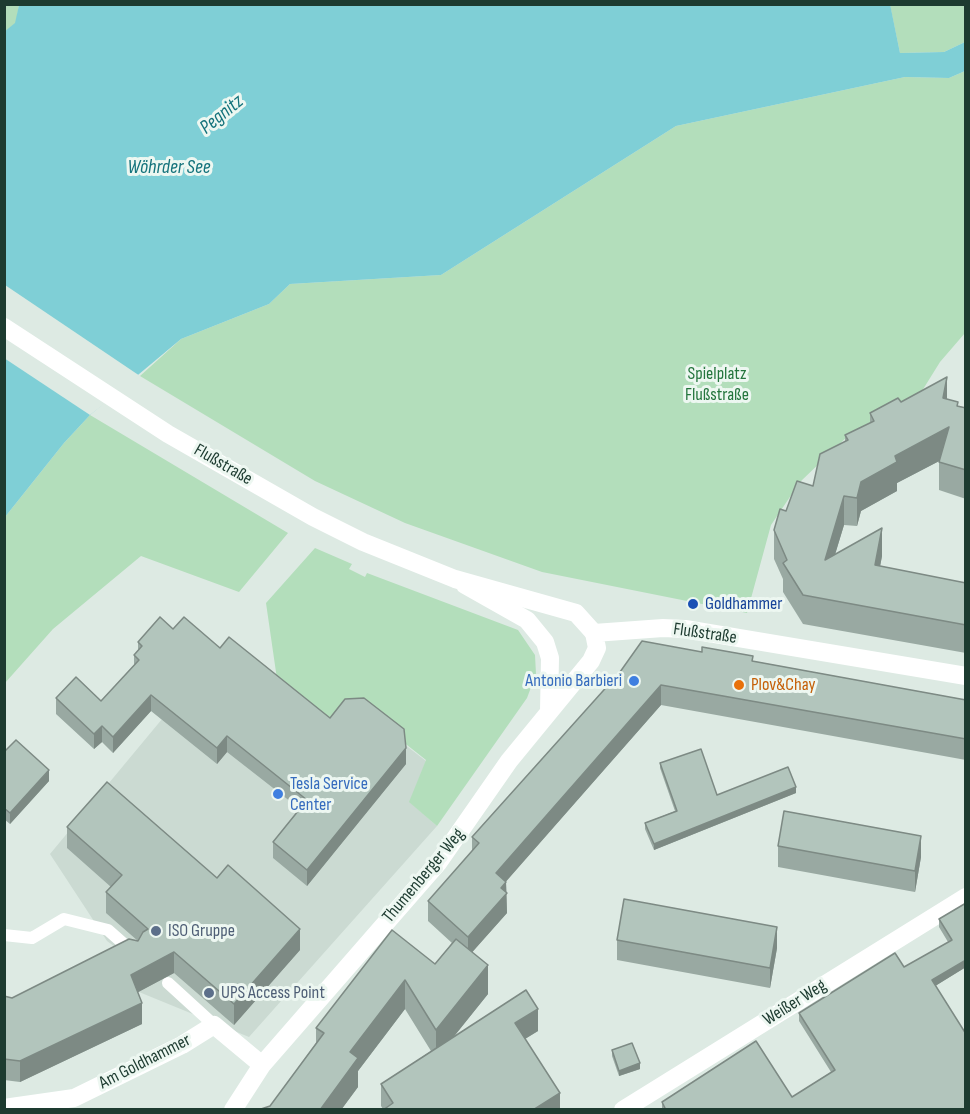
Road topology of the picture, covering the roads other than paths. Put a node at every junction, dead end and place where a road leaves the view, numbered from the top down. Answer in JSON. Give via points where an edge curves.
{"nodes":[{"id":1,"x":4,"y":327,"type":"edge"},
{"id":2,"x":455,"y":579,"type":"junction"},
{"id":3,"x":594,"y":633,"type":"junction"},
{"id":4,"x":966,"y":676,"type":"edge"},
{"id":5,"x":549,"y":711,"type":"junction"},
{"id":6,"x":966,"y":897,"type":"edge"},
{"id":7,"x":4,"y":935,"type":"edge"},
{"id":8,"x":135,"y":954,"type":"edge"},
{"id":9,"x":168,"y":984,"type":"dead end"},
{"id":10,"x":214,"y":1025,"type":"junction"},
{"id":11,"x":262,"y":1065,"type":"junction"},
{"id":12,"x":4,"y":1108,"type":"edge"},
{"id":13,"x":233,"y":1110,"type":"edge"},
{"id":14,"x":623,"y":1110,"type":"edge"}],
"edges":[{"from":1,"to":2,"type":"street","name":"Flußstraße","via":[[116,401],[313,517]]},
{"from":2,"to":3,"type":"street","name":"Flußstraße","via":[[566,609],[584,619]]},
{"from":2,"to":5,"type":"street","name":"Flußstraße","via":[[527,620],[545,642],[550,658]]},
{"from":3,"to":4,"type":"street","name":"Flußstraße","via":[[685,629]]},
{"from":3,"to":5,"type":"street","name":"Thumenberger Weg","via":[[597,648],[591,661]]},
{"from":5,"to":11,"type":"street","name":"Thumenberger Weg","via":[[438,863]]},
{"from":6,"to":14,"type":"street","name":"Weißer Weg"},
{"from":7,"to":8,"type":"lane","via":[[32,938],[64,919],[108,930]]},
{"from":9,"to":10,"type":"lane","name":"Am Goldhammer"},
{"from":10,"to":11,"type":"street","name":"Am Goldhammer"},
{"from":10,"to":12,"type":"street","name":"Am Goldhammer","via":[[74,1098]]},
{"from":11,"to":13,"type":"street","name":"Thumenberger Weg"}]}
